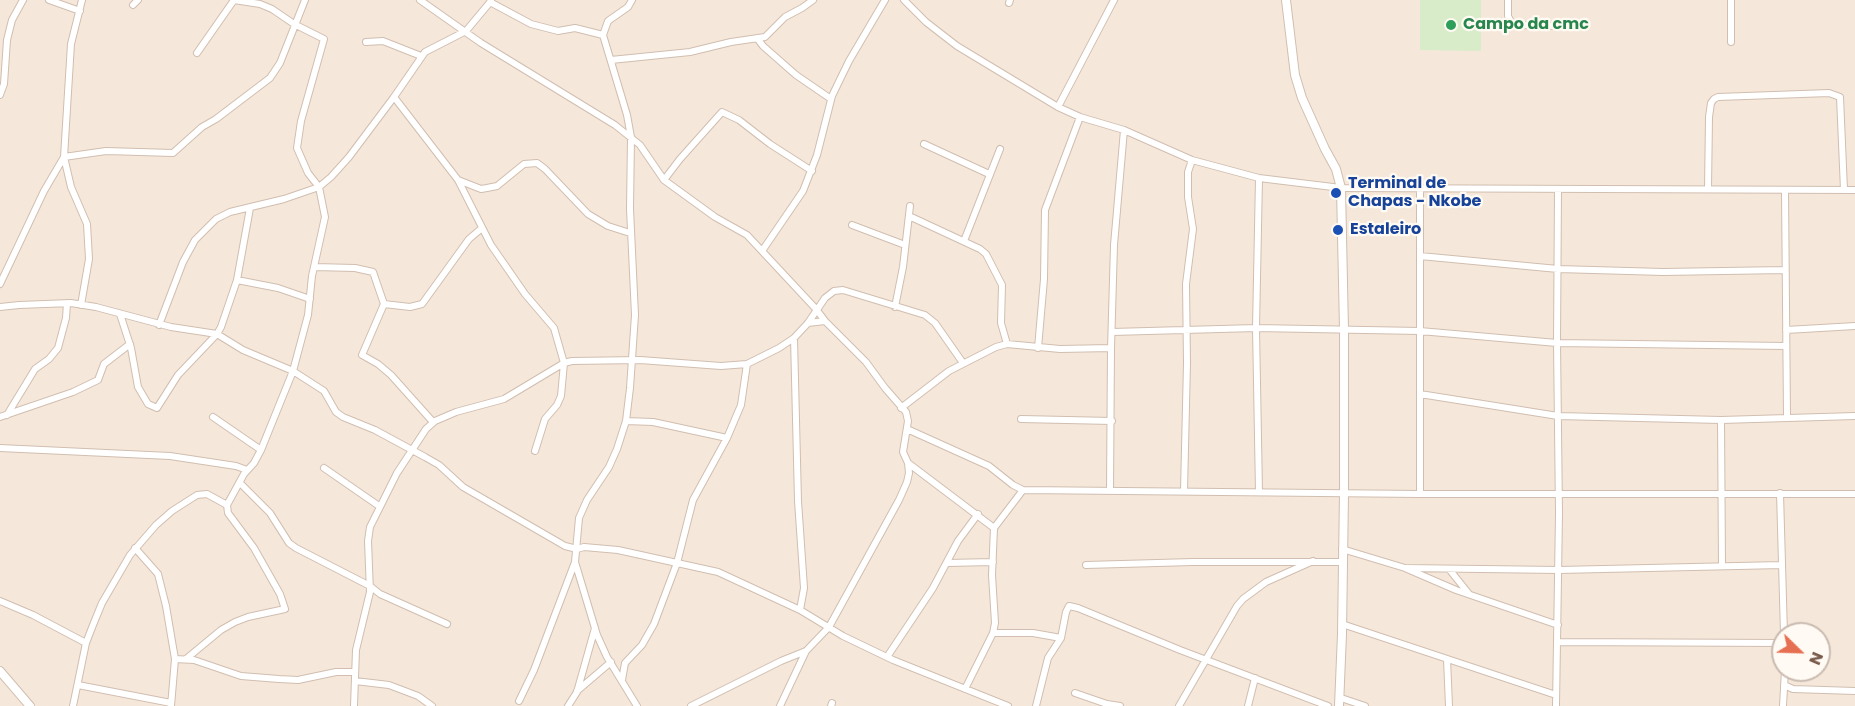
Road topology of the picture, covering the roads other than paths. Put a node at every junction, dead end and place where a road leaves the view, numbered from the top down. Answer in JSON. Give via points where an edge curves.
{"nodes":[{"id":1,"x":23,"y":0,"type":"edge"},
{"id":2,"x":49,"y":0,"type":"edge"},
{"id":3,"x":82,"y":0,"type":"edge"},
{"id":4,"x":234,"y":0,"type":"edge"},
{"id":5,"x":305,"y":0,"type":"edge"},
{"id":6,"x":420,"y":0,"type":"edge"},
{"id":7,"x":632,"y":0,"type":"edge"},
{"id":8,"x":813,"y":0,"type":"edge"},
{"id":9,"x":885,"y":0,"type":"edge"},
{"id":10,"x":904,"y":0,"type":"edge"},
{"id":11,"x":1114,"y":0,"type":"edge"},
{"id":12,"x":1286,"y":0,"type":"edge"},
{"id":13,"x":1508,"y":0,"type":"edge"},
{"id":14,"x":1731,"y":0,"type":"edge"},
{"id":15,"x":491,"y":1,"type":"edge"},
{"id":16,"x":80,"y":10,"type":"junction"},
{"id":17,"x":294,"y":24,"type":"junction"},
{"id":18,"x":1562,"y":26,"type":"dead end"},
{"id":19,"x":466,"y":31,"type":"junction"},
{"id":20,"x":603,"y":35,"type":"junction"},
{"id":21,"x":757,"y":38,"type":"junction"},
{"id":22,"x":366,"y":42,"type":"dead end"},
{"id":23,"x":1731,"y":42,"type":"dead end"},
{"id":24,"x":197,"y":53,"type":"dead end"},
{"id":25,"x":421,"y":56,"type":"junction"},
{"id":26,"x":611,"y":60,"type":"junction"},
{"id":27,"x":0,"y":95,"type":"edge"},
{"id":28,"x":394,"y":97,"type":"junction"},
{"id":29,"x":831,"y":99,"type":"junction"},
{"id":30,"x":1058,"y":107,"type":"junction"},
{"id":31,"x":1080,"y":117,"type":"junction"},
{"id":32,"x":1124,"y":130,"type":"junction"},
{"id":33,"x":631,"y":137,"type":"junction"},
{"id":34,"x":924,"y":144,"type":"dead end"},
{"id":35,"x":1000,"y":149,"type":"dead end"},
{"id":36,"x":64,"y":157,"type":"junction"},
{"id":37,"x":1192,"y":160,"type":"junction"},
{"id":38,"x":812,"y":171,"type":"junction"},
{"id":39,"x":989,"y":174,"type":"junction"},
{"id":40,"x":1259,"y":178,"type":"junction"},
{"id":41,"x":458,"y":180,"type":"junction"},
{"id":42,"x":664,"y":180,"type":"junction"},
{"id":43,"x":319,"y":187,"type":"junction"},
{"id":44,"x":1341,"y":188,"type":"junction"},
{"id":45,"x":1420,"y":188,"type":"junction"},
{"id":46,"x":1558,"y":189,"type":"junction"},
{"id":47,"x":1708,"y":189,"type":"junction"},
{"id":48,"x":1785,"y":190,"type":"junction"},
{"id":49,"x":1844,"y":190,"type":"junction"},
{"id":50,"x":1855,"y":190,"type":"edge"},
{"id":51,"x":910,"y":206,"type":"dead end"},
{"id":52,"x":250,"y":208,"type":"junction"},
{"id":53,"x":909,"y":216,"type":"junction"},
{"id":54,"x":852,"y":225,"type":"dead end"},
{"id":55,"x":482,"y":228,"type":"junction"},
{"id":56,"x":630,"y":232,"type":"junction"},
{"id":57,"x":964,"y":241,"type":"junction"},
{"id":58,"x":905,"y":245,"type":"junction"},
{"id":59,"x":762,"y":251,"type":"junction"},
{"id":60,"x":1420,"y":256,"type":"junction"},
{"id":61,"x":314,"y":267,"type":"junction"},
{"id":62,"x":1558,"y":269,"type":"junction"},
{"id":63,"x":1785,"y":270,"type":"junction"},
{"id":64,"x":237,"y":280,"type":"junction"},
{"id":65,"x":0,"y":284,"type":"edge"},
{"id":66,"x":310,"y":299,"type":"junction"},
{"id":67,"x":67,"y":303,"type":"junction"},
{"id":68,"x":384,"y":304,"type":"junction"},
{"id":69,"x":81,"y":305,"type":"junction"},
{"id":70,"x":895,"y":307,"type":"junction"},
{"id":71,"x":0,"y":308,"type":"edge"},
{"id":72,"x":816,"y":309,"type":"junction"},
{"id":73,"x":120,"y":314,"type":"junction"},
{"id":74,"x":825,"y":321,"type":"junction"},
{"id":75,"x":808,"y":323,"type":"junction"},
{"id":76,"x":159,"y":325,"type":"junction"},
{"id":77,"x":1855,"y":326,"type":"edge"},
{"id":78,"x":1256,"y":328,"type":"junction"},
{"id":79,"x":1186,"y":330,"type":"junction"},
{"id":80,"x":1344,"y":330,"type":"junction"},
{"id":81,"x":1786,"y":330,"type":"junction"},
{"id":82,"x":1420,"y":331,"type":"junction"},
{"id":83,"x":1112,"y":332,"type":"junction"},
{"id":84,"x":217,"y":334,"type":"junction"},
{"id":85,"x":794,"y":338,"type":"junction"},
{"id":86,"x":1557,"y":343,"type":"junction"},
{"id":87,"x":130,"y":344,"type":"junction"},
{"id":88,"x":1007,"y":344,"type":"junction"},
{"id":89,"x":1786,"y":346,"type":"junction"},
{"id":90,"x":1038,"y":348,"type":"junction"},
{"id":91,"x":1111,"y":348,"type":"junction"},
{"id":92,"x":633,"y":360,"type":"junction"},
{"id":93,"x":564,"y":363,"type":"junction"},
{"id":94,"x":963,"y":363,"type":"junction"},
{"id":95,"x":747,"y":364,"type":"junction"},
{"id":96,"x":292,"y":371,"type":"junction"},
{"id":97,"x":1420,"y":394,"type":"junction"},
{"id":98,"x":901,"y":408,"type":"junction"},
{"id":99,"x":7,"y":415,"type":"junction"},
{"id":100,"x":1558,"y":416,"type":"junction"},
{"id":101,"x":1855,"y":416,"type":"edge"},
{"id":102,"x":0,"y":417,"type":"edge"},
{"id":103,"x":213,"y":417,"type":"dead end"},
{"id":104,"x":1787,"y":417,"type":"junction"},
{"id":105,"x":1021,"y":418,"type":"dead end"},
{"id":106,"x":1721,"y":420,"type":"junction"},
{"id":107,"x":626,"y":421,"type":"junction"},
{"id":108,"x":1112,"y":421,"type":"junction"},
{"id":109,"x":433,"y":422,"type":"junction"},
{"id":110,"x":907,"y":429,"type":"junction"},
{"id":111,"x":727,"y":438,"type":"junction"},
{"id":112,"x":0,"y":448,"type":"edge"},
{"id":113,"x":261,"y":450,"type":"junction"},
{"id":114,"x":414,"y":450,"type":"junction"},
{"id":115,"x":535,"y":451,"type":"dead end"},
{"id":116,"x":908,"y":463,"type":"junction"},
{"id":117,"x":324,"y":468,"type":"dead end"},
{"id":118,"x":247,"y":470,"type":"junction"},
{"id":119,"x":240,"y":483,"type":"junction"},
{"id":120,"x":1023,"y":490,"type":"junction"},
{"id":121,"x":1110,"y":491,"type":"junction"},
{"id":122,"x":1184,"y":491,"type":"junction"},
{"id":123,"x":1258,"y":492,"type":"junction"},
{"id":124,"x":1344,"y":492,"type":"junction"},
{"id":125,"x":1558,"y":493,"type":"junction"},
{"id":126,"x":1780,"y":493,"type":"junction"},
{"id":127,"x":1420,"y":494,"type":"junction"},
{"id":128,"x":1722,"y":494,"type":"junction"},
{"id":129,"x":1855,"y":494,"type":"edge"},
{"id":130,"x":227,"y":505,"type":"junction"},
{"id":131,"x":379,"y":506,"type":"junction"},
{"id":132,"x":978,"y":514,"type":"junction"},
{"id":133,"x":994,"y":528,"type":"junction"},
{"id":134,"x":135,"y":548,"type":"junction"},
{"id":135,"x":577,"y":549,"type":"junction"},
{"id":136,"x":1342,"y":549,"type":"junction"},
{"id":137,"x":1313,"y":561,"type":"junction"},
{"id":138,"x":575,"y":562,"type":"junction"},
{"id":139,"x":993,"y":562,"type":"junction"},
{"id":140,"x":1342,"y":562,"type":"junction"},
{"id":141,"x":677,"y":563,"type":"junction"},
{"id":142,"x":947,"y":563,"type":"junction"},
{"id":143,"x":1782,"y":565,"type":"junction"},
{"id":144,"x":1086,"y":566,"type":"dead end"},
{"id":145,"x":1722,"y":566,"type":"junction"},
{"id":146,"x":1405,"y":568,"type":"junction"},
{"id":147,"x":1449,"y":568,"type":"junction"},
{"id":148,"x":1558,"y":570,"type":"junction"},
{"id":149,"x":370,"y":586,"type":"junction"},
{"id":150,"x":1470,"y":595,"type":"junction"},
{"id":151,"x":0,"y":602,"type":"edge"},
{"id":152,"x":800,"y":610,"type":"junction"},
{"id":153,"x":1784,"y":622,"type":"edge"},
{"id":154,"x":447,"y":624,"type":"dead end"},
{"id":155,"x":1342,"y":624,"type":"junction"},
{"id":156,"x":1558,"y":625,"type":"junction"},
{"id":157,"x":829,"y":627,"type":"junction"},
{"id":158,"x":595,"y":628,"type":"junction"},
{"id":159,"x":993,"y":633,"type":"junction"},
{"id":160,"x":1061,"y":638,"type":"junction"},
{"id":161,"x":1557,"y":642,"type":"junction"},
{"id":162,"x":86,"y":643,"type":"junction"},
{"id":163,"x":1771,"y":643,"type":"edge"},
{"id":164,"x":806,"y":651,"type":"junction"},
{"id":165,"x":887,"y":657,"type":"junction"},
{"id":166,"x":175,"y":659,"type":"junction"},
{"id":167,"x":186,"y":659,"type":"junction"},
{"id":168,"x":1206,"y":659,"type":"junction"},
{"id":169,"x":1447,"y":659,"type":"junction"},
{"id":170,"x":611,"y":663,"type":"junction"},
{"id":171,"x":625,"y":663,"type":"junction"},
{"id":172,"x":0,"y":671,"type":"edge"},
{"id":173,"x":355,"y":672,"type":"junction"},
{"id":174,"x":1255,"y":678,"type":"junction"},
{"id":175,"x":356,"y":681,"type":"junction"},
{"id":176,"x":622,"y":681,"type":"junction"},
{"id":177,"x":1784,"y":682,"type":"edge"},
{"id":178,"x":78,"y":685,"type":"junction"},
{"id":179,"x":1784,"y":685,"type":"junction"},
{"id":180,"x":965,"y":689,"type":"junction"},
{"id":181,"x":1793,"y":689,"type":"junction"},
{"id":182,"x":1855,"y":691,"type":"edge"},
{"id":183,"x":577,"y":692,"type":"junction"},
{"id":184,"x":1075,"y":693,"type":"dead end"},
{"id":185,"x":1556,"y":696,"type":"junction"},
{"id":186,"x":1783,"y":696,"type":"junction"},
{"id":187,"x":989,"y":698,"type":"junction"},
{"id":188,"x":519,"y":701,"type":"dead end"},
{"id":189,"x":1340,"y":702,"type":"edge"},
{"id":190,"x":171,"y":705,"type":"edge"},
{"id":191,"x":427,"y":705,"type":"edge"},
{"id":192,"x":30,"y":706,"type":"edge"},
{"id":193,"x":73,"y":706,"type":"edge"},
{"id":194,"x":354,"y":706,"type":"edge"},
{"id":195,"x":568,"y":706,"type":"edge"},
{"id":196,"x":637,"y":706,"type":"edge"},
{"id":197,"x":691,"y":706,"type":"edge"},
{"id":198,"x":780,"y":706,"type":"edge"},
{"id":199,"x":987,"y":706,"type":"edge"},
{"id":200,"x":1008,"y":706,"type":"edge"},
{"id":201,"x":1036,"y":706,"type":"edge"},
{"id":202,"x":1120,"y":706,"type":"edge"},
{"id":203,"x":1179,"y":706,"type":"edge"},
{"id":204,"x":1248,"y":706,"type":"edge"},
{"id":205,"x":1328,"y":706,"type":"edge"},
{"id":206,"x":1365,"y":706,"type":"edge"},
{"id":207,"x":1449,"y":706,"type":"edge"},
{"id":208,"x":1556,"y":706,"type":"edge"},
{"id":209,"x":1783,"y":706,"type":"edge"}],
"edges":[{"from":1,"to":27,"type":"street","via":[[7,40]]},
{"from":2,"to":16,"type":"street"},
{"from":3,"to":16,"type":"street"},
{"from":4,"to":17,"type":"street","via":[[260,4]]},
{"from":4,"to":24,"type":"street"},
{"from":5,"to":17,"type":"street"},
{"from":6,"to":19,"type":"street"},
{"from":7,"to":20,"type":"street","via":[[608,21]]},
{"from":8,"to":21,"type":"street","via":[[779,21],[765,37]]},
{"from":9,"to":29,"type":"street"},
{"from":10,"to":30,"type":"street","via":[[957,46]]},
{"from":11,"to":30,"type":"street"},
{"from":12,"to":44,"type":"street","via":[[1295,75]]},
{"from":13,"to":18,"type":"street","via":[[1511,22]]},
{"from":14,"to":23,"type":"street"},
{"from":15,"to":19,"type":"street"},
{"from":15,"to":20,"type":"street","via":[[531,24]]},
{"from":16,"to":36,"type":"street","via":[[71,44]]},
{"from":17,"to":36,"type":"street","via":[[280,63],[270,78],[173,153],[106,152]]},
{"from":17,"to":43,"type":"street","via":[[325,40],[300,121],[297,148]]},
{"from":19,"to":25,"type":"street"},
{"from":19,"to":33,"type":"street"},
{"from":20,"to":26,"type":"street"},
{"from":21,"to":26,"type":"street","via":[[690,52]]},
{"from":21,"to":29,"type":"street","via":[[796,75]]},
{"from":22,"to":25,"type":"street","via":[[383,40]]},
{"from":25,"to":28,"type":"street"},
{"from":26,"to":33,"type":"street"},
{"from":28,"to":41,"type":"street"},
{"from":28,"to":43,"type":"street","via":[[349,157]]},
{"from":29,"to":38,"type":"street"},
{"from":30,"to":31,"type":"street"},
{"from":31,"to":32,"type":"street"},
{"from":31,"to":90,"type":"street","via":[[1045,210]]},
{"from":32,"to":37,"type":"street"},
{"from":32,"to":83,"type":"street","via":[[1114,245]]},
{"from":33,"to":42,"type":"street"},
{"from":33,"to":56,"type":"street"},
{"from":34,"to":39,"type":"street"},
{"from":35,"to":39,"type":"street"},
{"from":36,"to":65,"type":"street"},
{"from":36,"to":69,"type":"street","via":[[71,187],[87,224],[89,259]]},
{"from":37,"to":40,"type":"street"},
{"from":37,"to":79,"type":"street","via":[[1188,172],[1193,229],[1186,284]]},
{"from":38,"to":42,"type":"street","via":[[722,112]]},
{"from":38,"to":59,"type":"street"},
{"from":39,"to":57,"type":"street"},
{"from":40,"to":44,"type":"street"},
{"from":40,"to":78,"type":"street"},
{"from":41,"to":55,"type":"street"},
{"from":41,"to":56,"type":"street","via":[[487,188],[496,186],[524,164],[537,164],[588,214],[608,226]]},
{"from":42,"to":59,"type":"street","via":[[747,235]]},
{"from":43,"to":52,"type":"street"},
{"from":43,"to":61,"type":"street","via":[[325,217]]},
{"from":44,"to":45,"type":"street"},
{"from":44,"to":80,"type":"street"},
{"from":45,"to":46,"type":"street"},
{"from":45,"to":60,"type":"street"},
{"from":46,"to":47,"type":"street"},
{"from":46,"to":62,"type":"street"},
{"from":47,"to":48,"type":"street"},
{"from":47,"to":49,"type":"street","via":[[1709,117],[1714,99],[1820,93],[1840,97]]},
{"from":48,"to":49,"type":"street"},
{"from":48,"to":63,"type":"street"},
{"from":49,"to":50,"type":"street"},
{"from":51,"to":53,"type":"street"},
{"from":52,"to":64,"type":"street"},
{"from":52,"to":76,"type":"street","via":[[216,219],[195,240]]},
{"from":53,"to":57,"type":"street"},
{"from":53,"to":58,"type":"street"},
{"from":54,"to":58,"type":"street"},
{"from":55,"to":68,"type":"street","via":[[469,238],[422,304]]},
{"from":55,"to":93,"type":"street","via":[[513,278],[554,328]]},
{"from":56,"to":92,"type":"street"},
{"from":57,"to":88,"type":"street","via":[[986,254],[1002,285],[1001,323]]},
{"from":58,"to":70,"type":"street"},
{"from":59,"to":72,"type":"street"},
{"from":60,"to":62,"type":"street"},
{"from":60,"to":82,"type":"street"},
{"from":61,"to":66,"type":"street"},
{"from":61,"to":68,"type":"street","via":[[369,270],[375,276]]},
{"from":62,"to":63,"type":"street"},
{"from":62,"to":86,"type":"street"},
{"from":63,"to":81,"type":"street"},
{"from":64,"to":66,"type":"street"},
{"from":64,"to":84,"type":"street"},
{"from":66,"to":96,"type":"street"},
{"from":67,"to":69,"type":"street"},
{"from":67,"to":71,"type":"street"},
{"from":67,"to":99,"type":"street","via":[[58,348],[35,369]]},
{"from":68,"to":109,"type":"street","via":[[362,355],[391,375]]},
{"from":69,"to":73,"type":"street"},
{"from":70,"to":72,"type":"street","via":[[843,291],[830,293]]},
{"from":70,"to":94,"type":"street","via":[[931,318]]},
{"from":72,"to":74,"type":"street"},
{"from":72,"to":75,"type":"street"},
{"from":73,"to":76,"type":"street"},
{"from":73,"to":87,"type":"street"},
{"from":74,"to":75,"type":"street"},
{"from":74,"to":98,"type":"street","via":[[870,366]]},
{"from":75,"to":85,"type":"street"},
{"from":76,"to":84,"type":"street"},
{"from":77,"to":81,"type":"street"},
{"from":78,"to":79,"type":"street"},
{"from":78,"to":80,"type":"street"},
{"from":78,"to":123,"type":"street"},
{"from":79,"to":83,"type":"street"},
{"from":79,"to":122,"type":"street"},
{"from":80,"to":82,"type":"street"},
{"from":80,"to":124,"type":"street"},
{"from":81,"to":89,"type":"street"},
{"from":82,"to":86,"type":"street"},
{"from":82,"to":97,"type":"street"},
{"from":83,"to":91,"type":"street"},
{"from":84,"to":87,"type":"street","via":[[178,375],[157,408],[148,404],[138,387]]},
{"from":84,"to":96,"type":"street"},
{"from":85,"to":95,"type":"street"},
{"from":85,"to":152,"type":"street","via":[[804,588]]},
{"from":86,"to":89,"type":"street"},
{"from":86,"to":100,"type":"street"},
{"from":87,"to":99,"type":"street","via":[[104,364],[98,380]]},
{"from":88,"to":90,"type":"street"},
{"from":88,"to":94,"type":"street"},
{"from":89,"to":104,"type":"street"},
{"from":90,"to":91,"type":"street"},
{"from":91,"to":108,"type":"street"},
{"from":92,"to":93,"type":"street"},
{"from":92,"to":95,"type":"street"},
{"from":92,"to":107,"type":"street"},
{"from":93,"to":109,"type":"street","via":[[504,399]]},
{"from":93,"to":115,"type":"street","via":[[560,400],[545,419]]},
{"from":94,"to":98,"type":"street"},
{"from":95,"to":111,"type":"street","via":[[743,397]]},
{"from":96,"to":113,"type":"street"},
{"from":96,"to":114,"type":"street","via":[[324,392],[343,417]]},
{"from":97,"to":100,"type":"street"},
{"from":97,"to":127,"type":"street"},
{"from":98,"to":110,"type":"street","via":[[906,412]]},
{"from":99,"to":102,"type":"street"},
{"from":100,"to":106,"type":"street"},
{"from":100,"to":125,"type":"street"},
{"from":101,"to":104,"type":"street"},
{"from":103,"to":113,"type":"street"},
{"from":104,"to":106,"type":"street"},
{"from":105,"to":108,"type":"street"},
{"from":106,"to":128,"type":"street"},
{"from":107,"to":111,"type":"street","via":[[653,422]]},
{"from":107,"to":135,"type":"street","via":[[609,466],[579,518]]},
{"from":108,"to":121,"type":"street"},
{"from":109,"to":114,"type":"street"},
{"from":110,"to":116,"type":"street","via":[[903,452]]},
{"from":110,"to":120,"type":"street","via":[[989,466]]},
{"from":111,"to":141,"type":"street","via":[[693,500]]},
{"from":112,"to":118,"type":"street","via":[[170,456]]},
{"from":113,"to":118,"type":"street"},
{"from":114,"to":131,"type":"street"},
{"from":114,"to":135,"type":"street","via":[[439,465],[463,487]]},
{"from":116,"to":132,"type":"street"},
{"from":116,"to":157,"type":"street","via":[[909,473],[899,500]]},
{"from":117,"to":131,"type":"street"},
{"from":118,"to":119,"type":"street"},
{"from":119,"to":130,"type":"street"},
{"from":119,"to":149,"type":"street","via":[[270,513],[289,543]]},
{"from":120,"to":121,"type":"street"},
{"from":120,"to":133,"type":"street"},
{"from":121,"to":122,"type":"street"},
{"from":122,"to":123,"type":"street"},
{"from":123,"to":124,"type":"street"},
{"from":124,"to":127,"type":"street"},
{"from":124,"to":136,"type":"street"},
{"from":125,"to":127,"type":"street"},
{"from":125,"to":128,"type":"street"},
{"from":125,"to":148,"type":"street"},
{"from":126,"to":128,"type":"street"},
{"from":126,"to":129,"type":"street"},
{"from":126,"to":143,"type":"street"},
{"from":128,"to":145,"type":"street"},
{"from":130,"to":134,"type":"street","via":[[207,494],[197,495],[172,511]]},
{"from":130,"to":167,"type":"street","via":[[228,513],[254,548],[285,609],[235,622]]},
{"from":131,"to":149,"type":"street","via":[[368,541]]},
{"from":132,"to":133,"type":"street"},
{"from":132,"to":142,"type":"street"},
{"from":133,"to":139,"type":"street"},
{"from":134,"to":162,"type":"street","via":[[102,603]]},
{"from":134,"to":166,"type":"street","via":[[158,574]]},
{"from":135,"to":138,"type":"street"},
{"from":135,"to":141,"type":"street","via":[[618,550]]},
{"from":136,"to":140,"type":"street"},
{"from":136,"to":146,"type":"street"},
{"from":137,"to":140,"type":"street"},
{"from":137,"to":144,"type":"street"},
{"from":137,"to":168,"type":"street","via":[[1266,582],[1244,599]]},
{"from":138,"to":158,"type":"street"},
{"from":138,"to":188,"type":"street"},
{"from":139,"to":142,"type":"street"},
{"from":139,"to":159,"type":"street"},
{"from":140,"to":155,"type":"street"},
{"from":141,"to":152,"type":"street","via":[[718,572]]},
{"from":141,"to":171,"type":"street","via":[[650,631]]},
{"from":142,"to":165,"type":"street"},
{"from":143,"to":145,"type":"street"},
{"from":143,"to":153,"type":"street"},
{"from":145,"to":148,"type":"street"},
{"from":146,"to":147,"type":"street"},
{"from":146,"to":150,"type":"street"},
{"from":147,"to":148,"type":"street"},
{"from":147,"to":150,"type":"street"},
{"from":148,"to":156,"type":"street"},
{"from":149,"to":154,"type":"street"},
{"from":149,"to":173,"type":"street"},
{"from":150,"to":156,"type":"street"},
{"from":151,"to":162,"type":"street"},
{"from":152,"to":157,"type":"street"},
{"from":155,"to":169,"type":"street"},
{"from":155,"to":189,"type":"street"},
{"from":156,"to":161,"type":"street"},
{"from":157,"to":164,"type":"street"},
{"from":157,"to":165,"type":"street"},
{"from":158,"to":170,"type":"street"},
{"from":158,"to":183,"type":"street"},
{"from":159,"to":160,"type":"street"},
{"from":159,"to":180,"type":"street"},
{"from":160,"to":168,"type":"street","via":[[1070,606]]},
{"from":160,"to":201,"type":"street","via":[[1048,658]]},
{"from":161,"to":163,"type":"street"},
{"from":161,"to":185,"type":"street"},
{"from":162,"to":178,"type":"street"},
{"from":164,"to":197,"type":"street"},
{"from":164,"to":198,"type":"street"},
{"from":165,"to":180,"type":"street"},
{"from":166,"to":167,"type":"street"},
{"from":166,"to":190,"type":"street"},
{"from":167,"to":173,"type":"street","via":[[260,678],[298,680]]},
{"from":168,"to":174,"type":"street"},
{"from":168,"to":203,"type":"street"},
{"from":169,"to":185,"type":"street"},
{"from":169,"to":207,"type":"street"},
{"from":170,"to":171,"type":"street"},
{"from":170,"to":176,"type":"street"},
{"from":170,"to":183,"type":"street"},
{"from":171,"to":176,"type":"street"},
{"from":172,"to":192,"type":"street"},
{"from":173,"to":175,"type":"street"},
{"from":174,"to":204,"type":"street"},
{"from":174,"to":205,"type":"street"},
{"from":175,"to":191,"type":"street","via":[[389,685],[418,696]]},
{"from":175,"to":194,"type":"street"},
{"from":176,"to":196,"type":"street"},
{"from":177,"to":179,"type":"street"},
{"from":178,"to":190,"type":"street"},
{"from":178,"to":193,"type":"street"},
{"from":179,"to":181,"type":"street"},
{"from":179,"to":186,"type":"street"},
{"from":180,"to":187,"type":"street"},
{"from":181,"to":182,"type":"street"},
{"from":181,"to":186,"type":"street"},
{"from":183,"to":195,"type":"street"},
{"from":184,"to":202,"type":"street"},
{"from":185,"to":208,"type":"street"},
{"from":186,"to":209,"type":"street"},
{"from":187,"to":199,"type":"street"},
{"from":187,"to":200,"type":"street"},
{"from":189,"to":206,"type":"street"}]}
